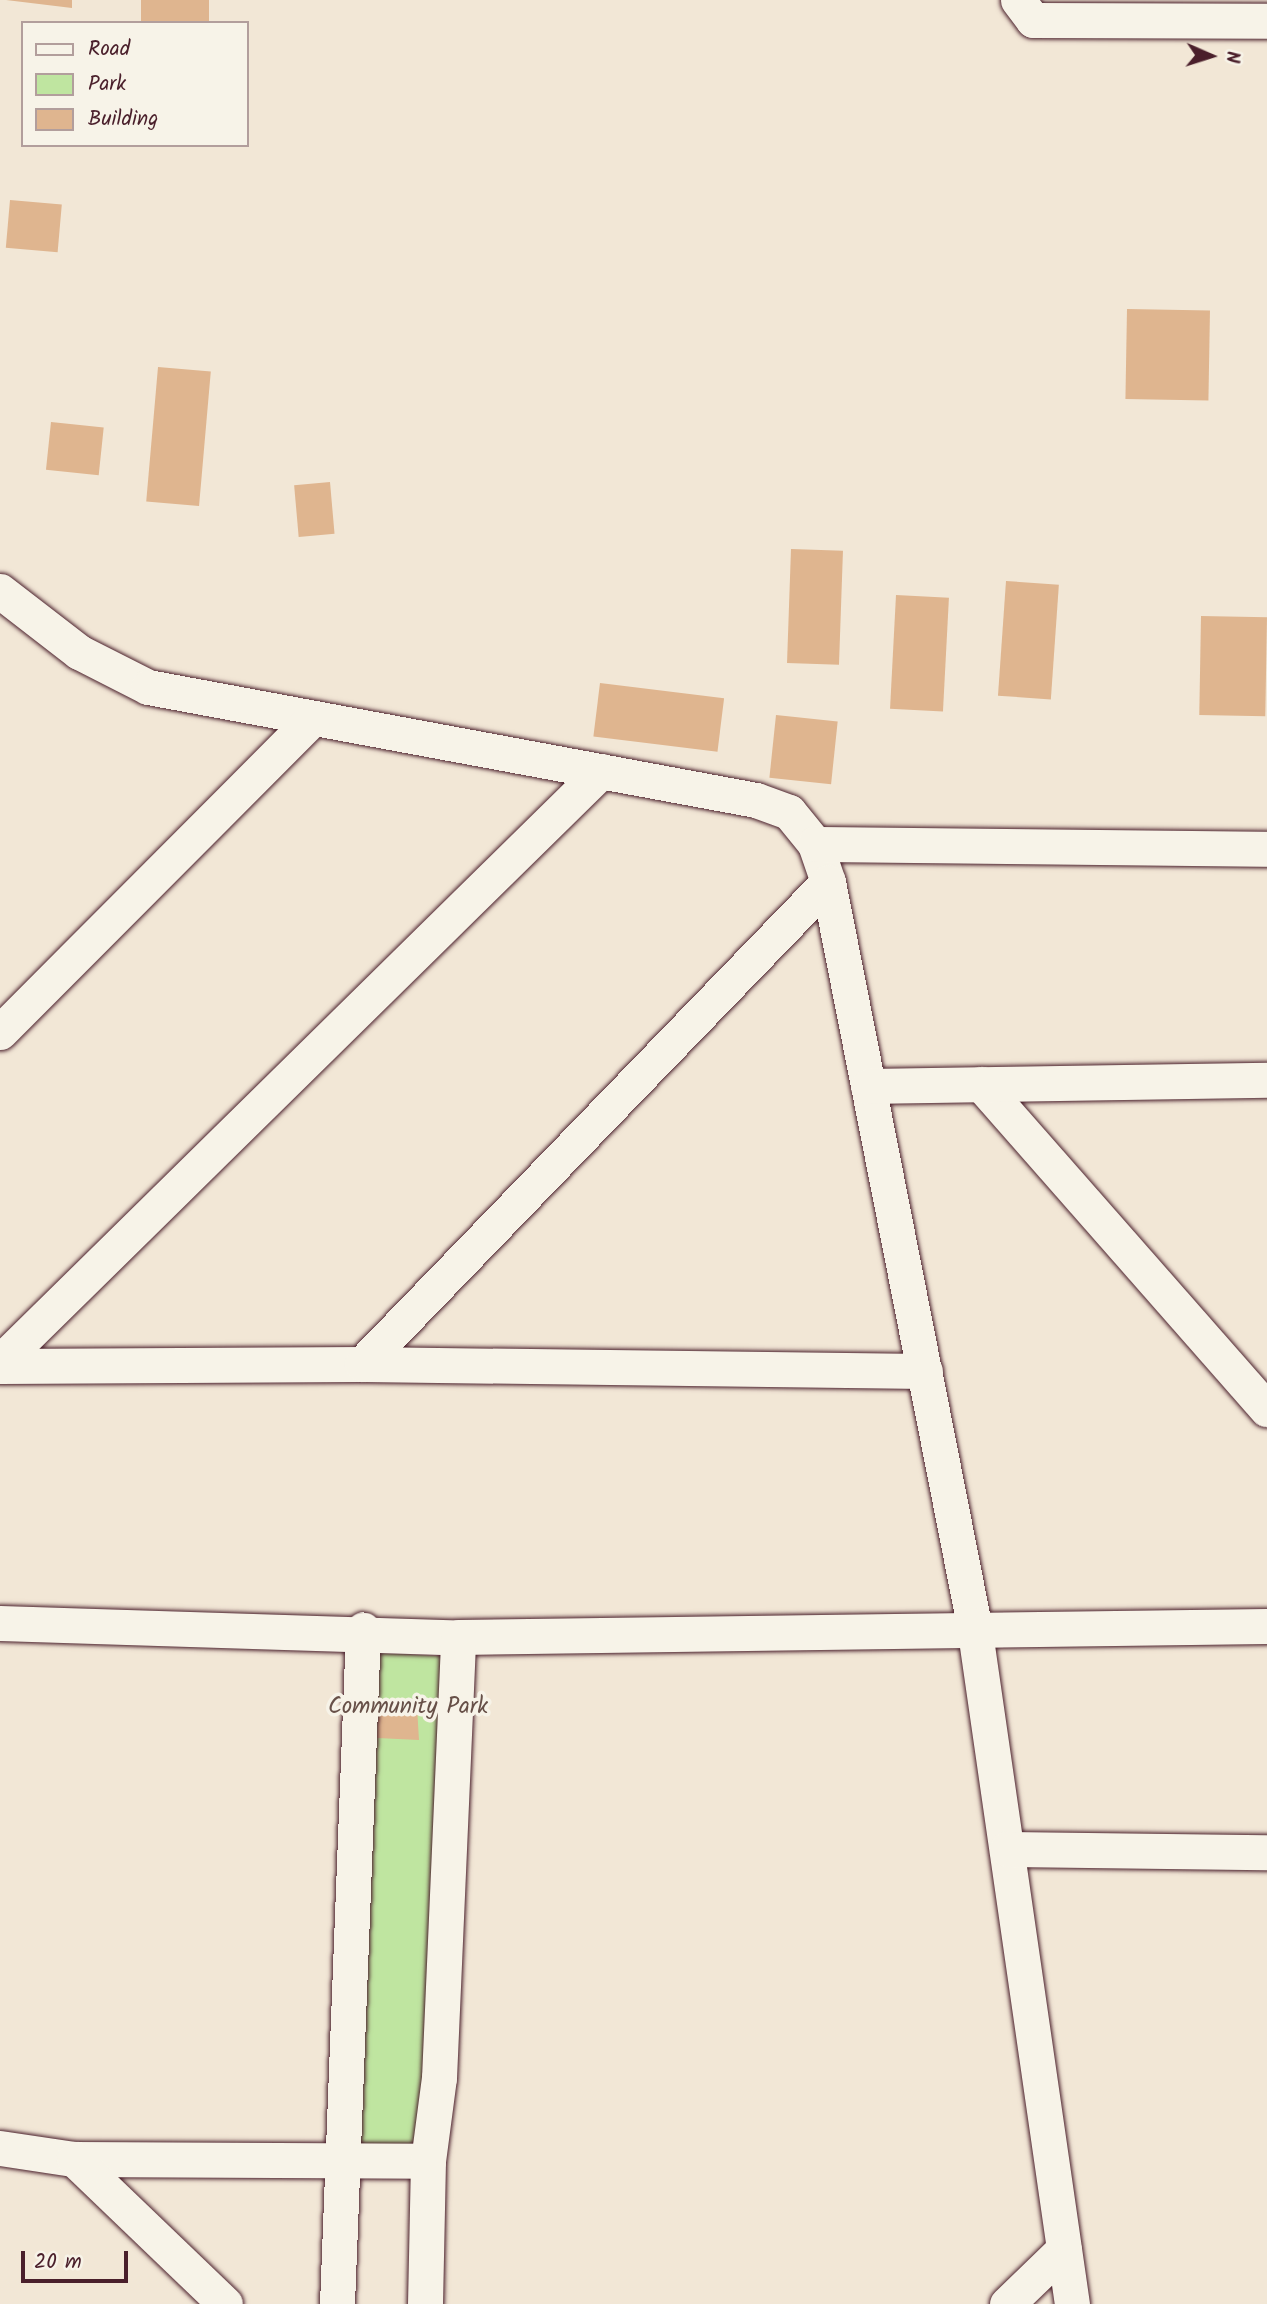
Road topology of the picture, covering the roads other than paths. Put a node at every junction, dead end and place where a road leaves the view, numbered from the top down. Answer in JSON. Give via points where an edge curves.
{"nodes":[{"id":1,"x":1018,"y":0,"type":"edge"},
{"id":2,"x":1267,"y":21,"type":"edge"},
{"id":3,"x":0,"y":591,"type":"edge"},
{"id":4,"x":313,"y":718,"type":"junction"},
{"id":5,"x":601,"y":771,"type":"junction"},
{"id":6,"x":815,"y":844,"type":"junction"},
{"id":7,"x":1267,"y":849,"type":"edge"},
{"id":8,"x":828,"y":882,"type":"junction"},
{"id":9,"x":0,"y":1032,"type":"edge"},
{"id":10,"x":1267,"y":1080,"type":"edge"},
{"id":11,"x":981,"y":1084,"type":"junction"},
{"id":12,"x":868,"y":1086,"type":"junction"},
{"id":13,"x":0,"y":1364,"type":"edge"},
{"id":14,"x":362,"y":1364,"type":"junction"},
{"id":15,"x":925,"y":1371,"type":"junction"},
{"id":16,"x":1267,"y":1409,"type":"edge"},
{"id":17,"x":0,"y":1623,"type":"edge"},
{"id":18,"x":974,"y":1625,"type":"junction"},
{"id":19,"x":1267,"y":1626,"type":"edge"},
{"id":20,"x":363,"y":1630,"type":"junction"},
{"id":21,"x":458,"y":1637,"type":"junction"},
{"id":22,"x":1007,"y":1849,"type":"junction"},
{"id":23,"x":1267,"y":1852,"type":"edge"},
{"id":24,"x":0,"y":2147,"type":"edge"},
{"id":25,"x":74,"y":2159,"type":"junction"},
{"id":26,"x":428,"y":2161,"type":"junction"},
{"id":27,"x":338,"y":2164,"type":"junction"},
{"id":28,"x":1064,"y":2249,"type":"junction"},
{"id":29,"x":225,"y":2304,"type":"edge"},
{"id":30,"x":337,"y":2304,"type":"edge"},
{"id":31,"x":425,"y":2304,"type":"edge"},
{"id":32,"x":1007,"y":2304,"type":"edge"},
{"id":33,"x":1072,"y":2304,"type":"edge"}],
"edges":[{"from":1,"to":2,"type":"street","via":[[1033,20]]},
{"from":3,"to":4,"type":"street","via":[[79,652],[148,687]]},
{"from":4,"to":5,"type":"street"},
{"from":4,"to":9,"type":"street"},
{"from":5,"to":6,"type":"street","via":[[756,800],[789,812]]},
{"from":5,"to":13,"type":"street"},
{"from":6,"to":7,"type":"street"},
{"from":6,"to":8,"type":"street"},
{"from":8,"to":12,"type":"street"},
{"from":8,"to":14,"type":"street"},
{"from":10,"to":11,"type":"street"},
{"from":11,"to":12,"type":"street"},
{"from":11,"to":16,"type":"street"},
{"from":12,"to":15,"type":"street"},
{"from":13,"to":14,"type":"street"},
{"from":14,"to":15,"type":"street"},
{"from":15,"to":18,"type":"street"},
{"from":17,"to":20,"type":"street"},
{"from":18,"to":19,"type":"street"},
{"from":18,"to":21,"type":"street"},
{"from":18,"to":22,"type":"street"},
{"from":20,"to":21,"type":"street"},
{"from":20,"to":27,"type":"street","via":[[359,1855]]},
{"from":21,"to":26,"type":"street","via":[[439,2078]]},
{"from":22,"to":23,"type":"street"},
{"from":22,"to":28,"type":"street"},
{"from":24,"to":25,"type":"street"},
{"from":25,"to":27,"type":"street"},
{"from":25,"to":29,"type":"street"},
{"from":26,"to":27,"type":"street"},
{"from":26,"to":31,"type":"street"},
{"from":27,"to":30,"type":"street"},
{"from":28,"to":32,"type":"street"},
{"from":28,"to":33,"type":"street"}]}
